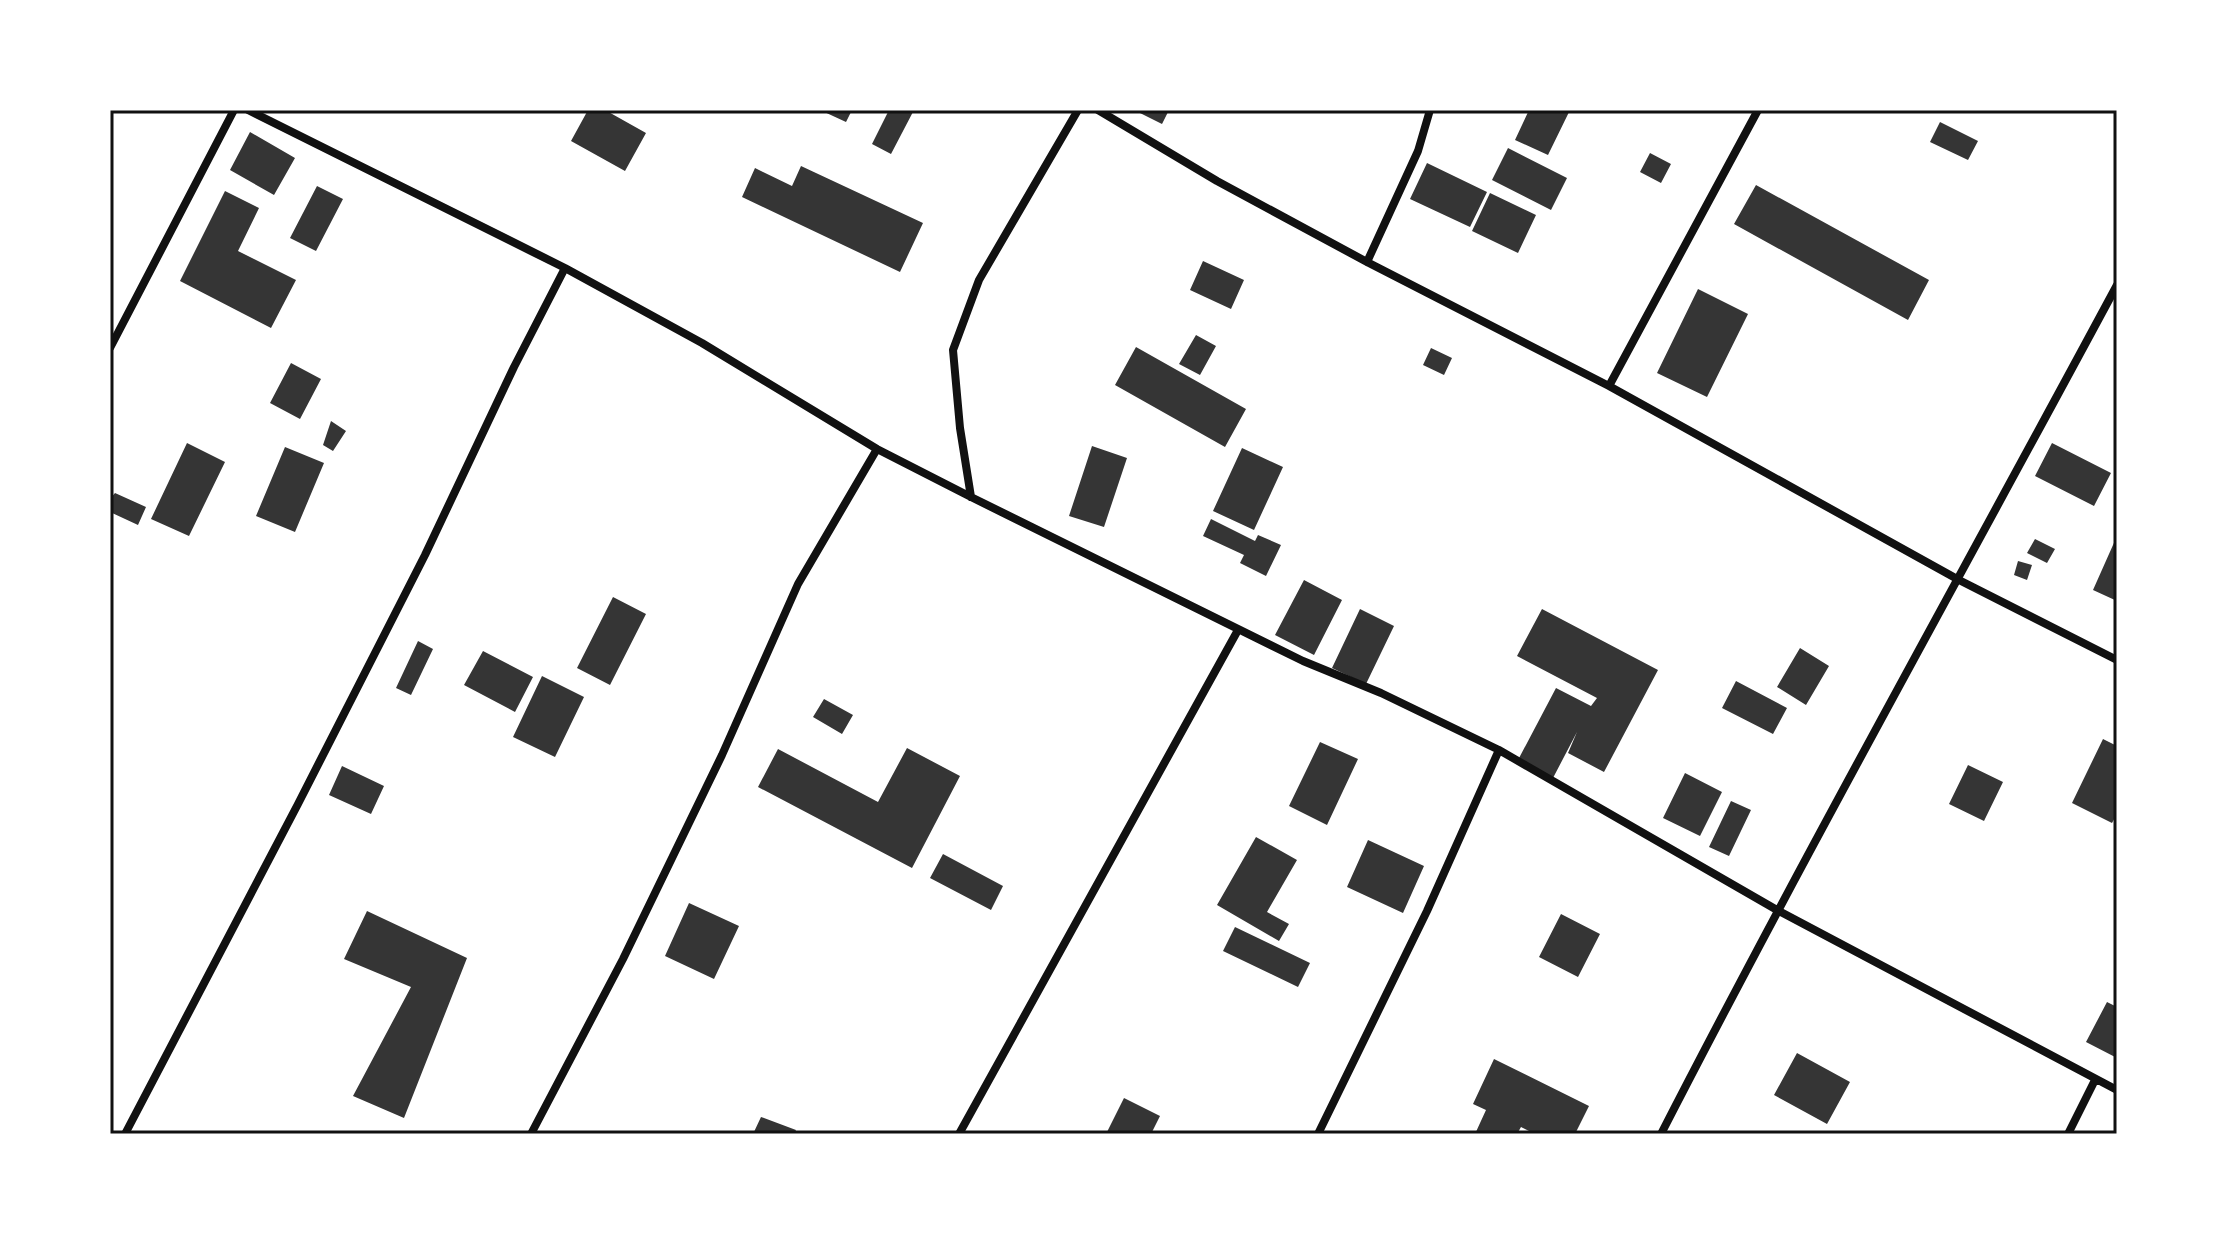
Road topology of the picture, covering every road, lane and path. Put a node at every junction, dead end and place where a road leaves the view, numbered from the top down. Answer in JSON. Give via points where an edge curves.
{"nodes":[{"id":1,"x":234,"y":110,"type":"edge"},
{"id":2,"x":248,"y":110,"type":"edge"},
{"id":3,"x":1078,"y":110,"type":"edge"},
{"id":4,"x":1098,"y":110,"type":"edge"},
{"id":5,"x":1430,"y":110,"type":"edge"},
{"id":6,"x":1758,"y":110,"type":"edge"},
{"id":7,"x":1367,"y":262,"type":"junction"},
{"id":8,"x":565,"y":268,"type":"junction"},
{"id":9,"x":2117,"y":285,"type":"edge"},
{"id":10,"x":110,"y":348,"type":"edge"},
{"id":11,"x":1609,"y":386,"type":"junction"},
{"id":12,"x":877,"y":449,"type":"junction"},
{"id":13,"x":971,"y":497,"type":"junction"},
{"id":14,"x":1959,"y":580,"type":"junction"},
{"id":15,"x":1238,"y":630,"type":"junction"},
{"id":16,"x":2117,"y":660,"type":"edge"},
{"id":17,"x":1499,"y":750,"type":"junction"},
{"id":18,"x":1777,"y":910,"type":"junction"},
{"id":19,"x":2095,"y":1080,"type":"junction"},
{"id":20,"x":2117,"y":1090,"type":"edge"},
{"id":21,"x":125,"y":1134,"type":"edge"},
{"id":22,"x":531,"y":1134,"type":"edge"},
{"id":23,"x":959,"y":1134,"type":"edge"},
{"id":24,"x":1318,"y":1134,"type":"edge"},
{"id":25,"x":1661,"y":1134,"type":"edge"},
{"id":26,"x":2068,"y":1134,"type":"edge"}],
"edges":[{"from":1,"to":10,"type":"street"},
{"from":2,"to":8,"type":"street"},
{"from":3,"to":13,"type":"street","via":[[979,280],[953,350]]},
{"from":4,"to":7,"type":"street"},
{"from":5,"to":7,"type":"street","via":[[1418,151]]},
{"from":6,"to":11,"type":"street"},
{"from":7,"to":11,"type":"street"},
{"from":8,"to":12,"type":"street"},
{"from":8,"to":21,"type":"street","via":[[411,583]]},
{"from":9,"to":14,"type":"street"},
{"from":11,"to":14,"type":"street"},
{"from":12,"to":13,"type":"street"},
{"from":12,"to":22,"type":"street","via":[[798,584],[623,959]]},
{"from":13,"to":15,"type":"street"},
{"from":14,"to":16,"type":"street"},
{"from":14,"to":18,"type":"street"},
{"from":15,"to":17,"type":"street"},
{"from":15,"to":23,"type":"street"},
{"from":17,"to":18,"type":"street"},
{"from":17,"to":24,"type":"street"},
{"from":18,"to":19,"type":"street"},
{"from":18,"to":25,"type":"street"},
{"from":19,"to":20,"type":"street"},
{"from":19,"to":26,"type":"street"}]}
